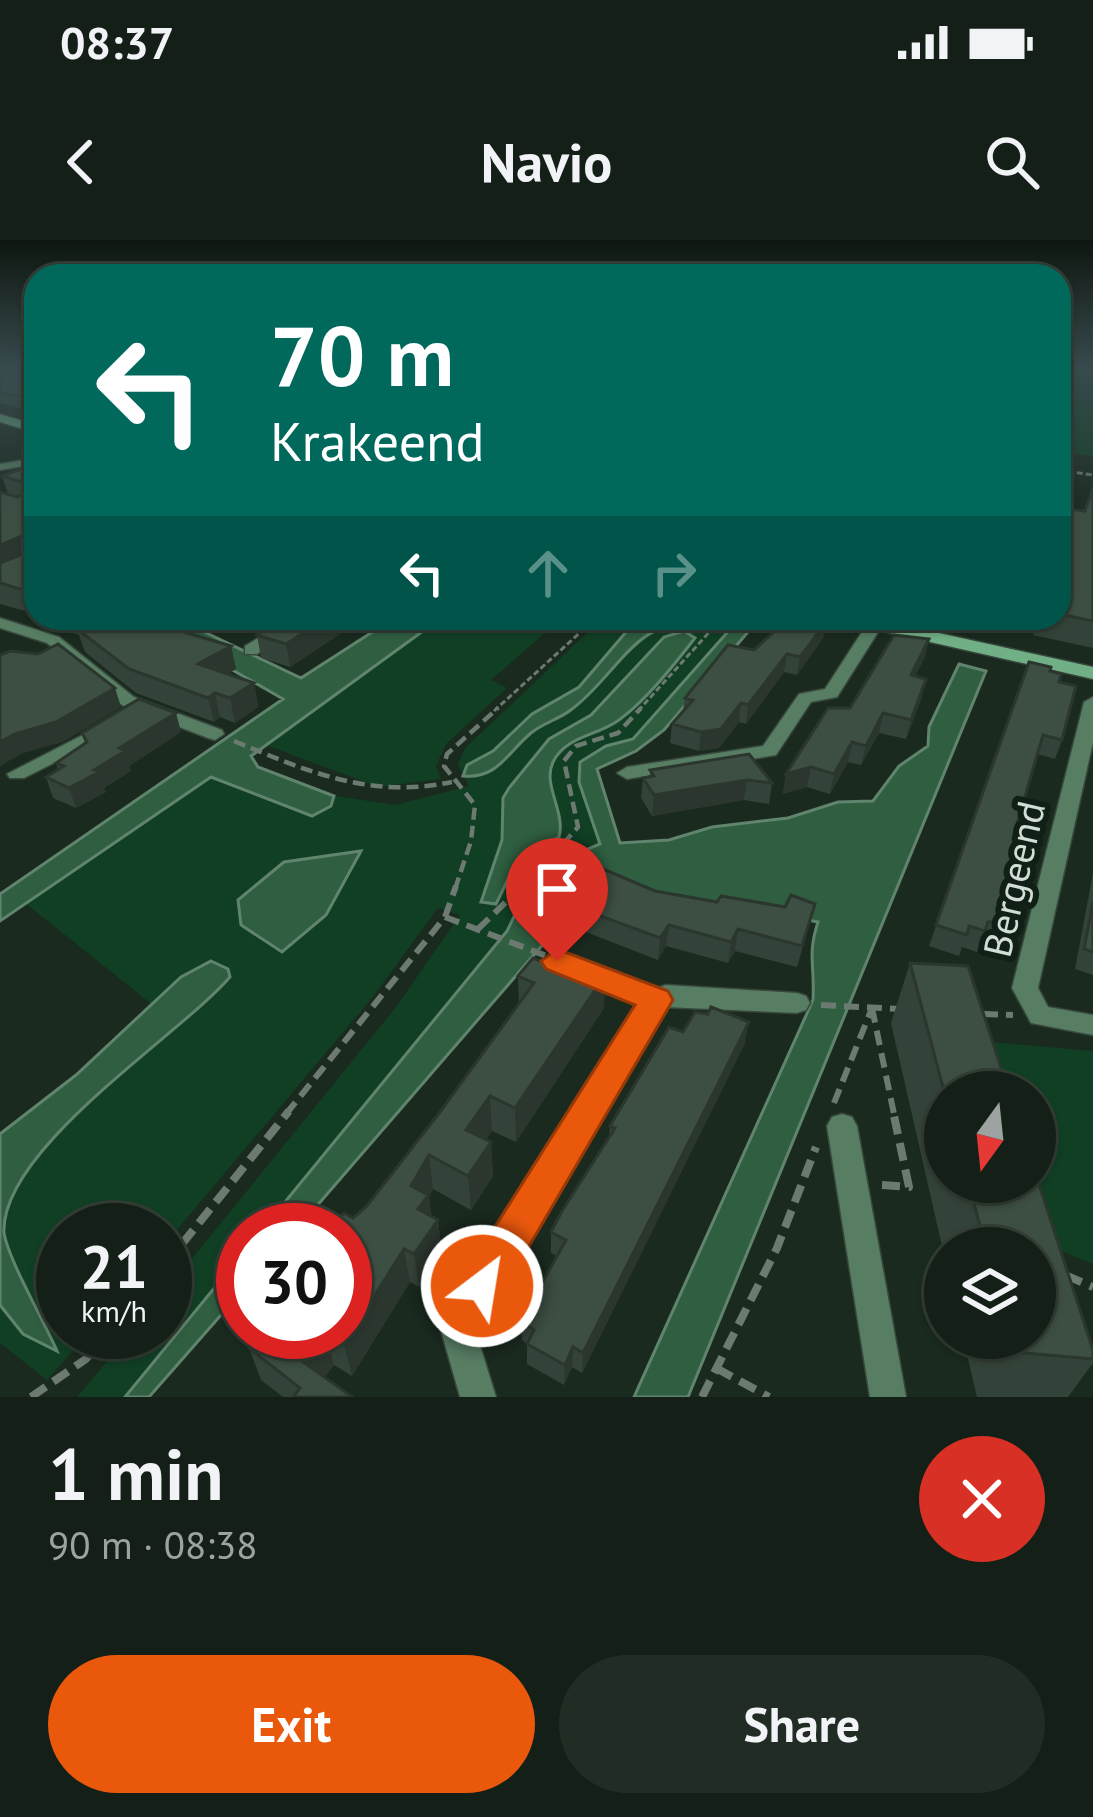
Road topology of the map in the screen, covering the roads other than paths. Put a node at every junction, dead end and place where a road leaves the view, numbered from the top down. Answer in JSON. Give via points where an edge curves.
{"nodes":[{"id":1,"x":0,"y":623,"type":"edge"},
{"id":2,"x":283,"y":630,"type":"edge"},
{"id":3,"x":871,"y":630,"type":"edge"},
{"id":4,"x":914,"y":630,"type":"edge"},
{"id":5,"x":251,"y":650,"type":"dead end"},
{"id":6,"x":1093,"y":673,"type":"edge"},
{"id":7,"x":1093,"y":702,"type":"edge"},
{"id":8,"x":142,"y":707,"type":"junction"},
{"id":9,"x":219,"y":735,"type":"road end"},
{"id":10,"x":66,"y":753,"type":"junction"},
{"id":11,"x":627,"y":773,"type":"dead end"},
{"id":12,"x":17,"y":774,"type":"dead end"},
{"id":13,"x":39,"y":784,"type":"dead end"},
{"id":14,"x":552,"y":958,"type":"edge"},
{"id":15,"x":656,"y":1000,"type":"junction"},
{"id":16,"x":797,"y":1003,"type":"road end"},
{"id":17,"x":1093,"y":1024,"type":"edge"},
{"id":18,"x":832,"y":1123,"type":"road end"},
{"id":19,"x":478,"y":1397,"type":"edge"},
{"id":20,"x":887,"y":1397,"type":"edge"}],
"edges":[{"from":1,"to":8,"type":"street"},
{"from":2,"to":5,"type":"street"},
{"from":3,"to":11,"type":"street","via":[[831,693],[805,698],[769,751]]},
{"from":4,"to":6,"type":"street"},
{"from":7,"to":17,"type":"street","name":"Bergeend","via":[[1024,988],[1040,1016]]},
{"from":8,"to":9,"type":"street"},
{"from":8,"to":10,"type":"street"},
{"from":10,"to":12,"type":"street","via":[[57,750]]},
{"from":10,"to":13,"type":"street","via":[[80,759]]},
{"from":14,"to":15,"type":"street"},
{"from":15,"to":16,"type":"street"},
{"from":15,"to":19,"type":"street","via":[[457,1327]]},
{"from":18,"to":20,"type":"street","via":[[851,1182]]}]}
